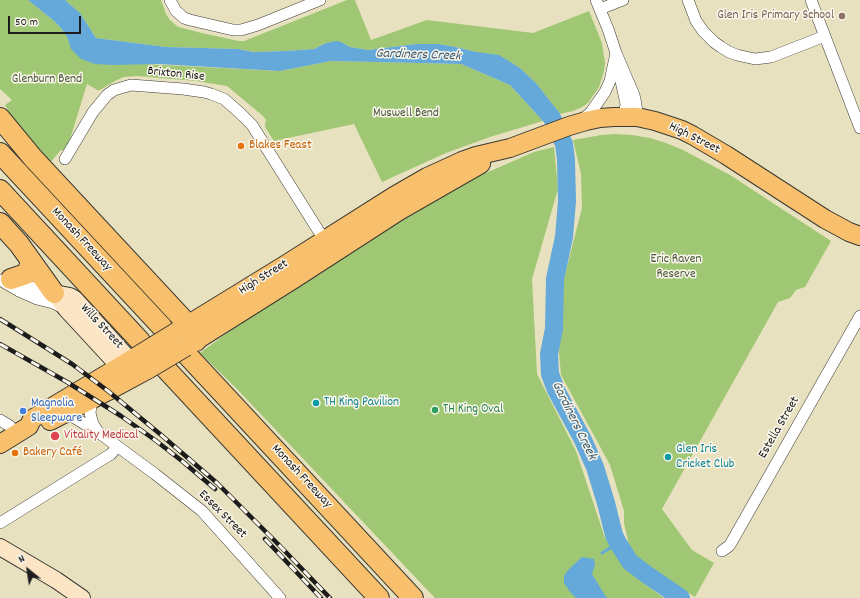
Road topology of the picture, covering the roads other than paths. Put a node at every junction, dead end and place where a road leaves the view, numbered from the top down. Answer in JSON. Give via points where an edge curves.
{"nodes":[{"id":1,"x":170,"y":0,"type":"edge"},
{"id":2,"x":320,"y":0,"type":"edge"},
{"id":3,"x":623,"y":0,"type":"edge"},
{"id":4,"x":688,"y":0,"type":"edge"},
{"id":5,"x":811,"y":0,"type":"edge"},
{"id":6,"x":598,"y":5,"type":"edge"},
{"id":7,"x":825,"y":36,"type":"junction"},
{"id":8,"x":616,"y":53,"type":"junction"},
{"id":9,"x":631,"y":117,"type":"junction"},
{"id":10,"x":0,"y":118,"type":"edge"},
{"id":11,"x":573,"y":125,"type":"junction"},
{"id":12,"x":860,"y":128,"type":"edge"},
{"id":13,"x":0,"y":153,"type":"edge"},
{"id":14,"x":65,"y":159,"type":"dead end"},
{"id":15,"x":0,"y":190,"type":"edge"},
{"id":16,"x":0,"y":223,"type":"edge"},
{"id":17,"x":860,"y":236,"type":"edge"},
{"id":18,"x":330,"y":246,"type":"junction"},
{"id":19,"x":31,"y":261,"type":"junction"},
{"id":20,"x":4,"y":278,"type":"edge"},
{"id":21,"x":54,"y":293,"type":"junction"},
{"id":22,"x":66,"y":309,"type":"junction"},
{"id":23,"x":860,"y":316,"type":"edge"},
{"id":24,"x":185,"y":337,"type":"junction"},
{"id":25,"x":139,"y":364,"type":"junction"},
{"id":26,"x":92,"y":399,"type":"junction"},
{"id":27,"x":65,"y":412,"type":"junction"},
{"id":28,"x":0,"y":420,"type":"edge"},
{"id":29,"x":23,"y":430,"type":"junction"},
{"id":30,"x":98,"y":432,"type":"junction"},
{"id":31,"x":0,"y":444,"type":"edge"},
{"id":32,"x":117,"y":446,"type":"junction"},
{"id":33,"x":0,"y":523,"type":"edge"},
{"id":34,"x":0,"y":547,"type":"edge"},
{"id":35,"x":722,"y":551,"type":"dead end"},
{"id":36,"x":82,"y":598,"type":"edge"},
{"id":37,"x":280,"y":598,"type":"edge"},
{"id":38,"x":380,"y":598,"type":"edge"},
{"id":39,"x":413,"y":598,"type":"edge"}],
"edges":[{"from":1,"to":2,"type":"street","via":[[176,11],[184,18],[233,30],[258,25]]},
{"from":3,"to":6,"type":"street"},
{"from":4,"to":7,"type":"street","via":[[703,31],[721,47],[737,55],[755,59],[771,57]]},
{"from":5,"to":7,"type":"street"},
{"from":6,"to":8,"type":"street"},
{"from":7,"to":12,"type":"street"},
{"from":8,"to":9,"type":"street","via":[[620,79]]},
{"from":8,"to":11,"type":"street","via":[[605,92],[591,112]]},
{"from":9,"to":11,"type":"main road","name":"High Street","via":[[600,118]]},
{"from":9,"to":17,"type":"main road","name":"High Street","via":[[668,125],[692,135],[825,219]]},
{"from":10,"to":24,"type":"highway","via":[[33,158],[177,313]]},
{"from":11,"to":18,"type":"main road","name":"High Street","via":[[510,148],[476,156],[427,177],[399,192]]},
{"from":13,"to":24,"type":"highway","name":"Monash Freeway"},
{"from":14,"to":18,"type":"street","name":"Brixton Rise","via":[[93,112],[114,90],[131,85],[204,92],[224,99],[252,125]]},
{"from":15,"to":25,"type":"highway","name":"Monash Freeway"},
{"from":16,"to":19,"type":"highway"},
{"from":18,"to":24,"type":"main road","name":"High Street","via":[[285,265]]},
{"from":19,"to":20,"type":"highway","via":[[26,274]]},
{"from":19,"to":21,"type":"highway"},
{"from":20,"to":21,"type":"street","name":"Wills Street"},
{"from":20,"to":22,"type":"street","name":"Wills Street","via":[[19,291]]},
{"from":21,"to":22,"type":"main road","name":"Wills Street"},
{"from":21,"to":25,"type":"main road","name":"Wills Street","via":[[75,299]]},
{"from":22,"to":25,"type":"main road","name":"Wills Street"},
{"from":23,"to":35,"type":"street","name":"Estella Street","via":[[731,543]]},
{"from":24,"to":25,"type":"main road","name":"High Street","bridge":true},
{"from":24,"to":39,"type":"highway","name":"Monash Freeway"},
{"from":25,"to":26,"type":"main road","name":"High Street"},
{"from":25,"to":29,"type":"main road","name":"High Street","via":[[32,419]]},
{"from":25,"to":38,"type":"highway","name":"Monash Freeway"},
{"from":26,"to":27,"type":"main road","name":"High Street"},
{"from":26,"to":30,"type":"street","via":[[91,417]]},
{"from":27,"to":29,"type":"main road","name":"High Street","via":[[38,427]]},
{"from":27,"to":30,"type":"street","name":"Essex Street"},
{"from":28,"to":29,"type":"street"},
{"from":29,"to":31,"type":"main road","name":"High Street"},
{"from":30,"to":32,"type":"street","name":"Essex Street"},
{"from":32,"to":33,"type":"street","via":[[111,454]]},
{"from":32,"to":37,"type":"street","name":"Essex Street","via":[[202,511]]},
{"from":34,"to":36,"type":"main road"}]}
